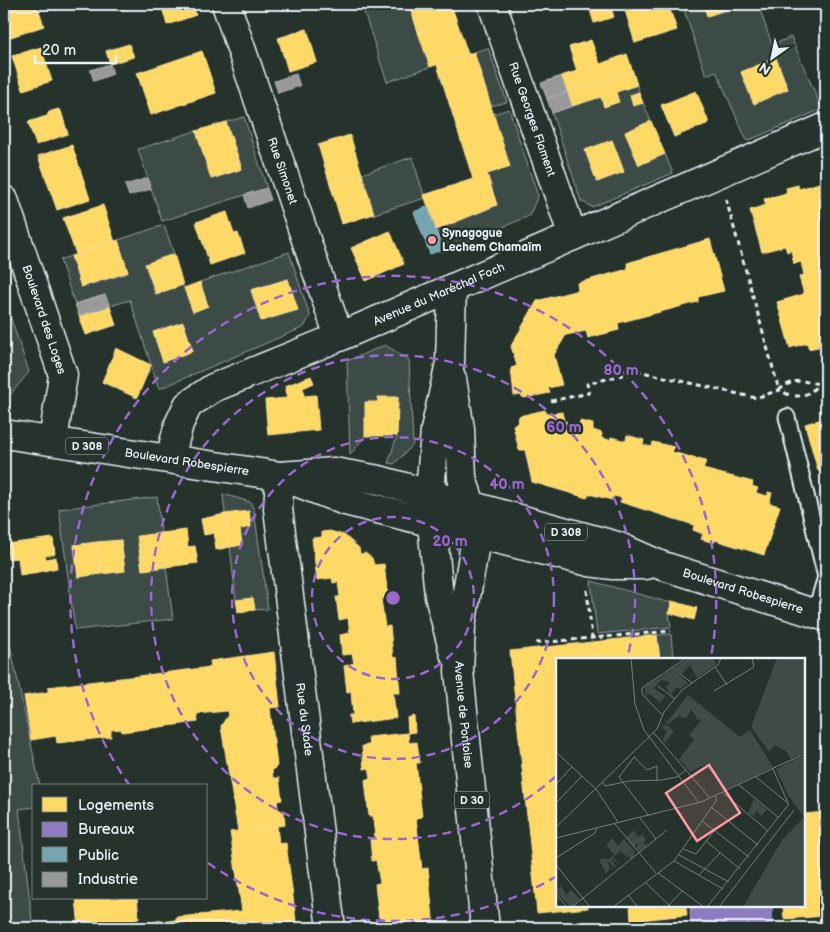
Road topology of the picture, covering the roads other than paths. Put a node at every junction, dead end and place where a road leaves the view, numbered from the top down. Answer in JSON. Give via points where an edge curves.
{"nodes":[{"id":1,"x":226,"y":4,"type":"edge"},
{"id":2,"x":492,"y":4,"type":"edge"},
{"id":3,"x":826,"y":127,"type":"edge"},
{"id":4,"x":4,"y":200,"type":"edge"},
{"id":5,"x":573,"y":236,"type":"junction"},
{"id":6,"x":452,"y":288,"type":"junction"},
{"id":7,"x":339,"y":337,"type":"junction"},
{"id":8,"x":450,"y":363,"type":"junction"},
{"id":9,"x":787,"y":417,"type":"dead end"},
{"id":10,"x":4,"y":434,"type":"edge"},
{"id":11,"x":53,"y":442,"type":"junction"},
{"id":12,"x":170,"y":458,"type":"junction"},
{"id":13,"x":280,"y":476,"type":"junction"},
{"id":14,"x":430,"y":493,"type":"junction"},
{"id":15,"x":471,"y":504,"type":"junction"},
{"id":16,"x":432,"y":521,"type":"junction"},
{"id":17,"x":477,"y":532,"type":"junction"},
{"id":18,"x":660,"y":565,"type":"junction"},
{"id":19,"x":826,"y":577,"type":"edge"},
{"id":20,"x":821,"y":615,"type":"edge"},
{"id":21,"x":459,"y":671,"type":"junction"},
{"id":22,"x":331,"y":928,"type":"edge"},
{"id":23,"x":485,"y":928,"type":"edge"}],
"edges":[{"from":1,"to":7,"type":"street","name":"Rue Simonet"},
{"from":2,"to":5,"type":"street","name":"Rue Georges Flament"},
{"from":3,"to":5,"type":"street","name":"Avenue du Maréchal Foch"},
{"from":4,"to":11,"type":"street","name":"Boulevard des Loges","via":[[63,375]]},
{"from":5,"to":6,"type":"street","name":"Avenue du Maréchal Foch"},
{"from":6,"to":7,"type":"street","name":"Avenue du Maréchal Foch"},
{"from":6,"to":8,"type":"street"},
{"from":7,"to":12,"type":"street","name":"Avenue du Maréchal Foch","via":[[199,396],[188,404],[184,412]]},
{"from":8,"to":14,"type":"street","via":[[433,444]]},
{"from":8,"to":15,"type":"street","via":[[460,429],[462,478]]},
{"from":9,"to":19,"type":"lane"},
{"from":10,"to":11,"type":"street","name":"Boulevard Robespierre","number":"D 308"},
{"from":11,"to":12,"type":"street","name":"Boulevard Robespierre","number":"D 308"},
{"from":12,"to":13,"type":"street","name":"Boulevard Robespierre"},
{"from":13,"to":14,"type":"street","name":"Boulevard Robespierre","via":[[334,472]]},
{"from":13,"to":16,"type":"street","name":"Boulevard Robespierre","via":[[344,501]]},
{"from":13,"to":22,"type":"street","name":"Rue du Stade","via":[[278,509]]},
{"from":14,"to":15,"type":"street","name":"Boulevard Robespierre","number":"D 308"},
{"from":14,"to":16,"type":"street"},
{"from":15,"to":17,"type":"street"},
{"from":15,"to":18,"type":"street","name":"Boulevard Robespierre","number":"D 308","via":[[616,546]]},
{"from":16,"to":17,"type":"street","name":"Boulevard Robespierre"},
{"from":16,"to":21,"type":"street","via":[[439,596]]},
{"from":17,"to":18,"type":"street","name":"Boulevard Robespierre","via":[[589,562]]},
{"from":17,"to":21,"type":"street","name":"Avenue de Pontoise","number":"D 30","via":[[462,620]]},
{"from":18,"to":20,"type":"street","name":"Boulevard Robespierre","number":"D 308"},
{"from":19,"to":20,"type":"lane"},
{"from":21,"to":23,"type":"street","name":"Avenue de Pontoise","number":"D 30"}]}
